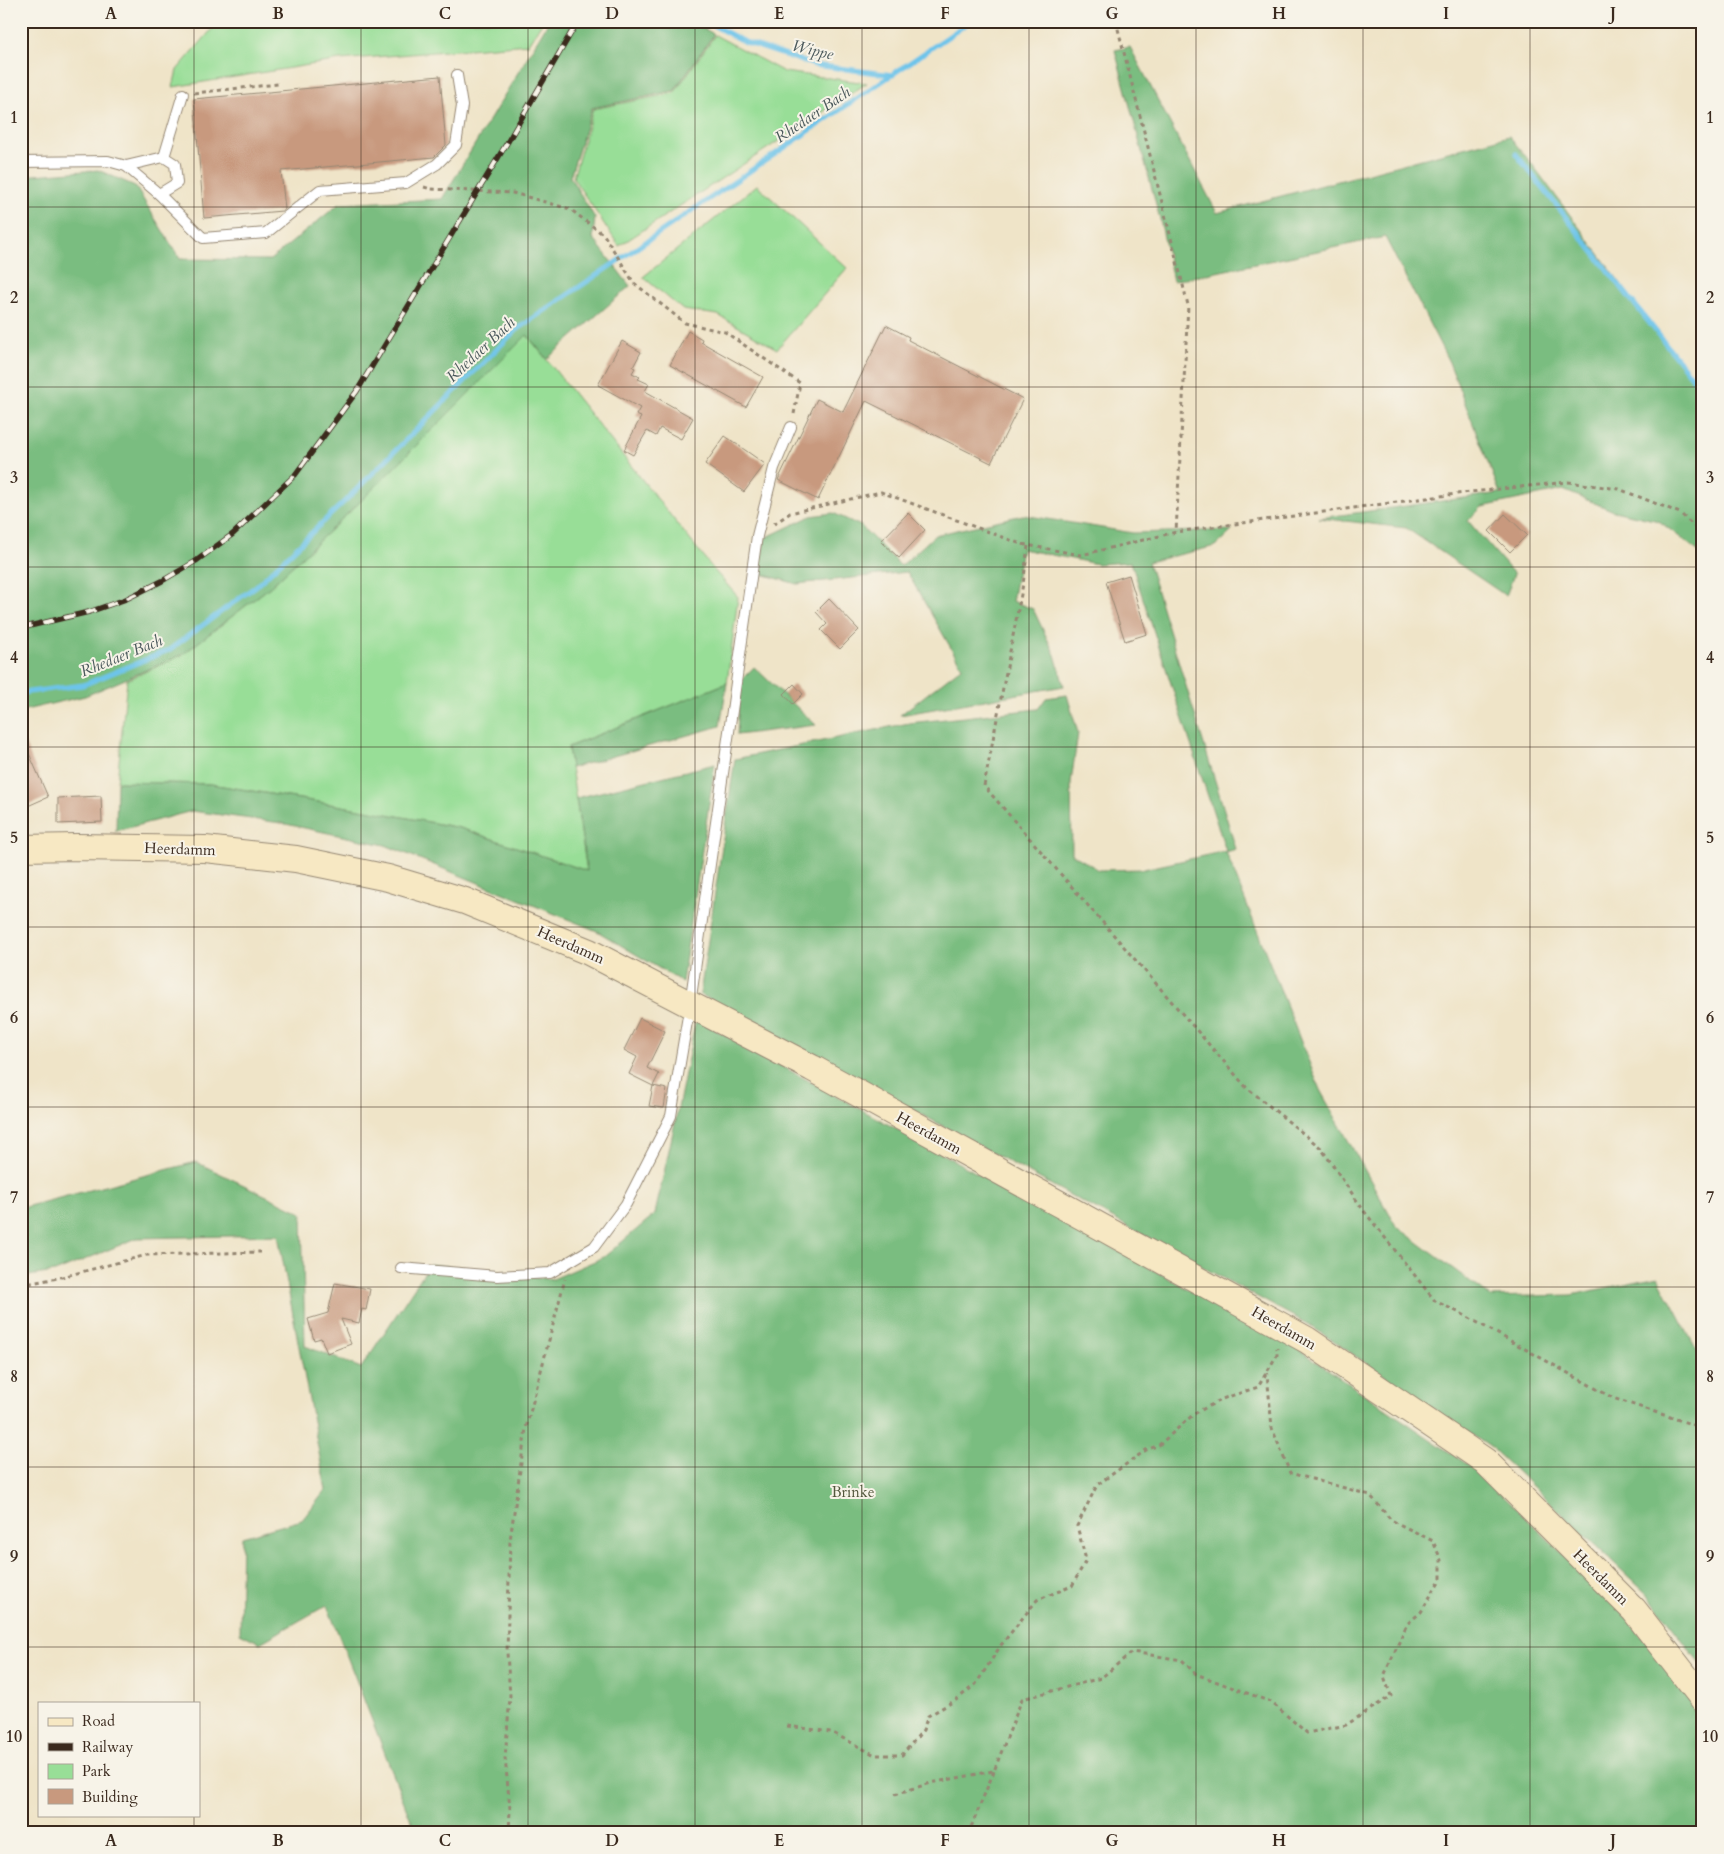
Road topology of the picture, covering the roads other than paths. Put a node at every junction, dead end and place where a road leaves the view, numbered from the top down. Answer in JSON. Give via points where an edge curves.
{"nodes":[{"id":1,"x":457,"y":75,"type":"dead end"},
{"id":2,"x":183,"y":94,"type":"road end"},
{"id":3,"x":164,"y":157,"type":"junction"},
{"id":4,"x":21,"y":162,"type":"edge"},
{"id":5,"x":126,"y":166,"type":"junction"},
{"id":6,"x":159,"y":194,"type":"junction"},
{"id":7,"x":791,"y":427,"type":"road end"},
{"id":8,"x":21,"y":848,"type":"edge"},
{"id":9,"x":690,"y":1004,"type":"junction"},
{"id":10,"x":401,"y":1268,"type":"dead end"},
{"id":11,"x":1703,"y":1699,"type":"edge"}],
"edges":[{"from":1,"to":6,"type":"lane","via":[[462,106],[456,146],[437,164],[406,183],[320,190],[266,232],[203,238]]},
{"from":2,"to":3,"type":"lane"},
{"from":3,"to":5,"type":"lane"},
{"from":3,"to":6,"type":"lane","via":[[175,164],[177,183]]},
{"from":4,"to":5,"type":"lane","via":[[108,161]]},
{"from":5,"to":6,"type":"lane"},
{"from":7,"to":9,"type":"lane","via":[[774,468],[757,536]]},
{"from":8,"to":9,"type":"street","name":"Heerdamm","via":[[205,849],[296,859],[388,878],[465,901],[589,952]]},
{"from":9,"to":10,"type":"lane","via":[[671,1116],[626,1204],[594,1247],[550,1273],[496,1276]]},
{"from":9,"to":11,"type":"street","name":"Heerdamm","via":[[1307,1340],[1485,1461],[1634,1610]]}]}
